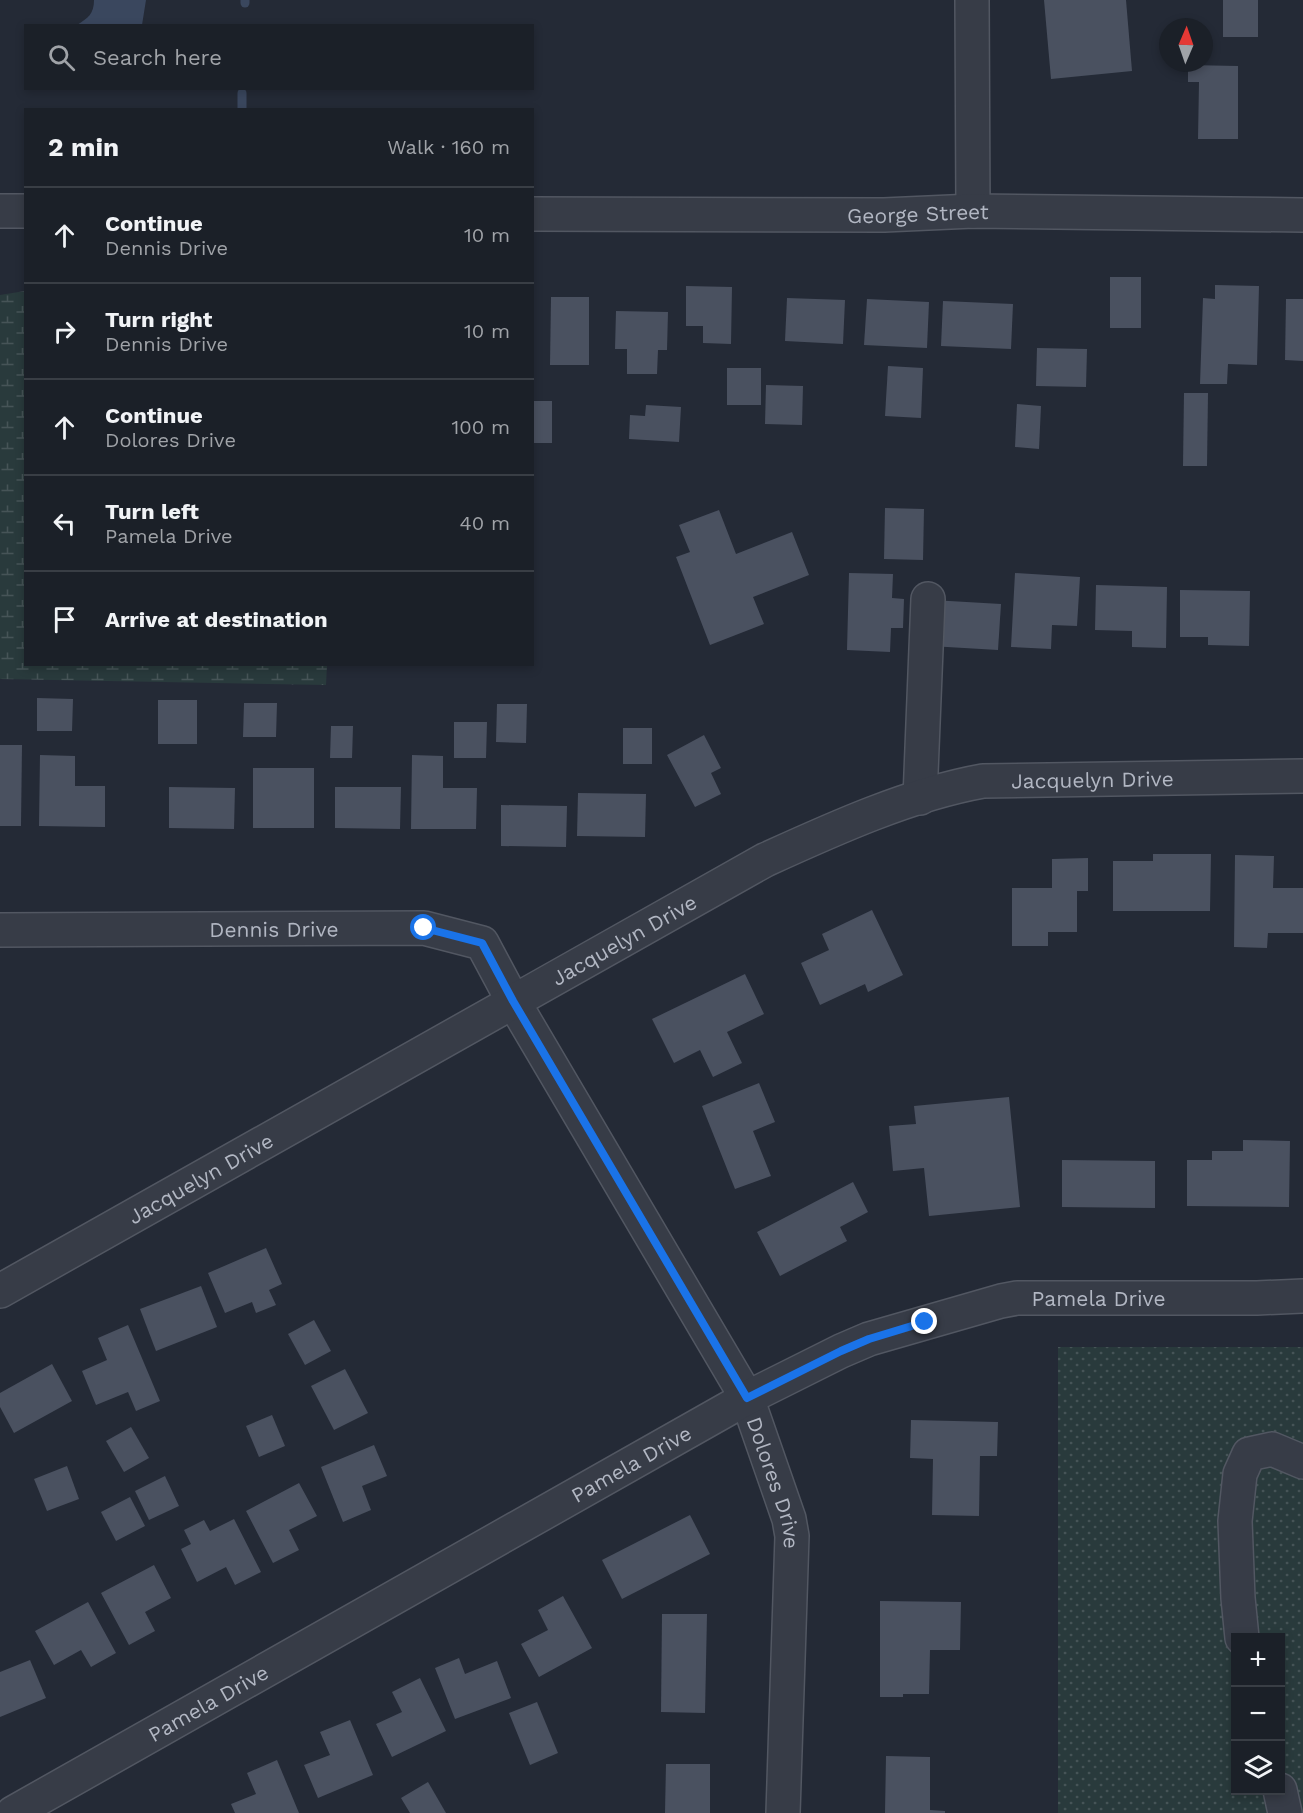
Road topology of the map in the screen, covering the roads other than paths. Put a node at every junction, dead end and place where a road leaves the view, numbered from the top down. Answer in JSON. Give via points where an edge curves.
{"nodes":[{"id":1,"x":972,"y":0,"type":"edge"},
{"id":2,"x":0,"y":211,"type":"edge"},
{"id":3,"x":973,"y":211,"type":"junction"},
{"id":4,"x":24,"y":212,"type":"edge"},
{"id":5,"x":534,"y":214,"type":"edge"},
{"id":6,"x":1303,"y":215,"type":"edge"},
{"id":7,"x":928,"y":599,"type":"dead end"},
{"id":8,"x":1303,"y":776,"type":"edge"},
{"id":9,"x":920,"y":798,"type":"junction"},
{"id":10,"x":0,"y":930,"type":"edge"},
{"id":11,"x":513,"y":1001,"type":"junction"},
{"id":12,"x":0,"y":1291,"type":"edge"},
{"id":13,"x":1303,"y":1296,"type":"edge"},
{"id":14,"x":747,"y":1398,"type":"junction"},
{"id":15,"x":1303,"y":1462,"type":"edge"},
{"id":16,"x":1242,"y":1633,"type":"edge"},
{"id":17,"x":1281,"y":1795,"type":"edge"},
{"id":18,"x":13,"y":1813,"type":"edge"},
{"id":19,"x":783,"y":1813,"type":"edge"},
{"id":20,"x":1285,"y":1813,"type":"edge"}],
"edges":[{"from":1,"to":3,"type":"street"},
{"from":2,"to":4,"type":"street"},
{"from":3,"to":5,"type":"street","name":"George Street","via":[[884,215]]},
{"from":3,"to":6,"type":"street","name":"George Street"},
{"from":7,"to":9,"type":"street"},
{"from":8,"to":9,"type":"street","name":"Jacquelyn Drive","via":[[983,781]]},
{"from":9,"to":11,"type":"street","name":"Jacquelyn Drive","via":[[843,825],[765,860]]},
{"from":10,"to":11,"type":"street","name":"Dennis Drive","via":[[424,928],[482,943]]},
{"from":11,"to":12,"type":"street","name":"Jacquelyn Drive"},
{"from":11,"to":14,"type":"street","name":"Dolores Drive"},
{"from":13,"to":14,"type":"street","name":"Pamela Drive","via":[[1001,1300],[869,1339]]},
{"from":14,"to":18,"type":"street","name":"Pamela Drive"},
{"from":14,"to":19,"type":"street","name":"Dolores Drive","via":[[792,1536]]},
{"from":15,"to":16,"type":"street","via":[[1272,1449],[1249,1454],[1240,1474],[1235,1521]]},
{"from":17,"to":20,"type":"street"}]}
